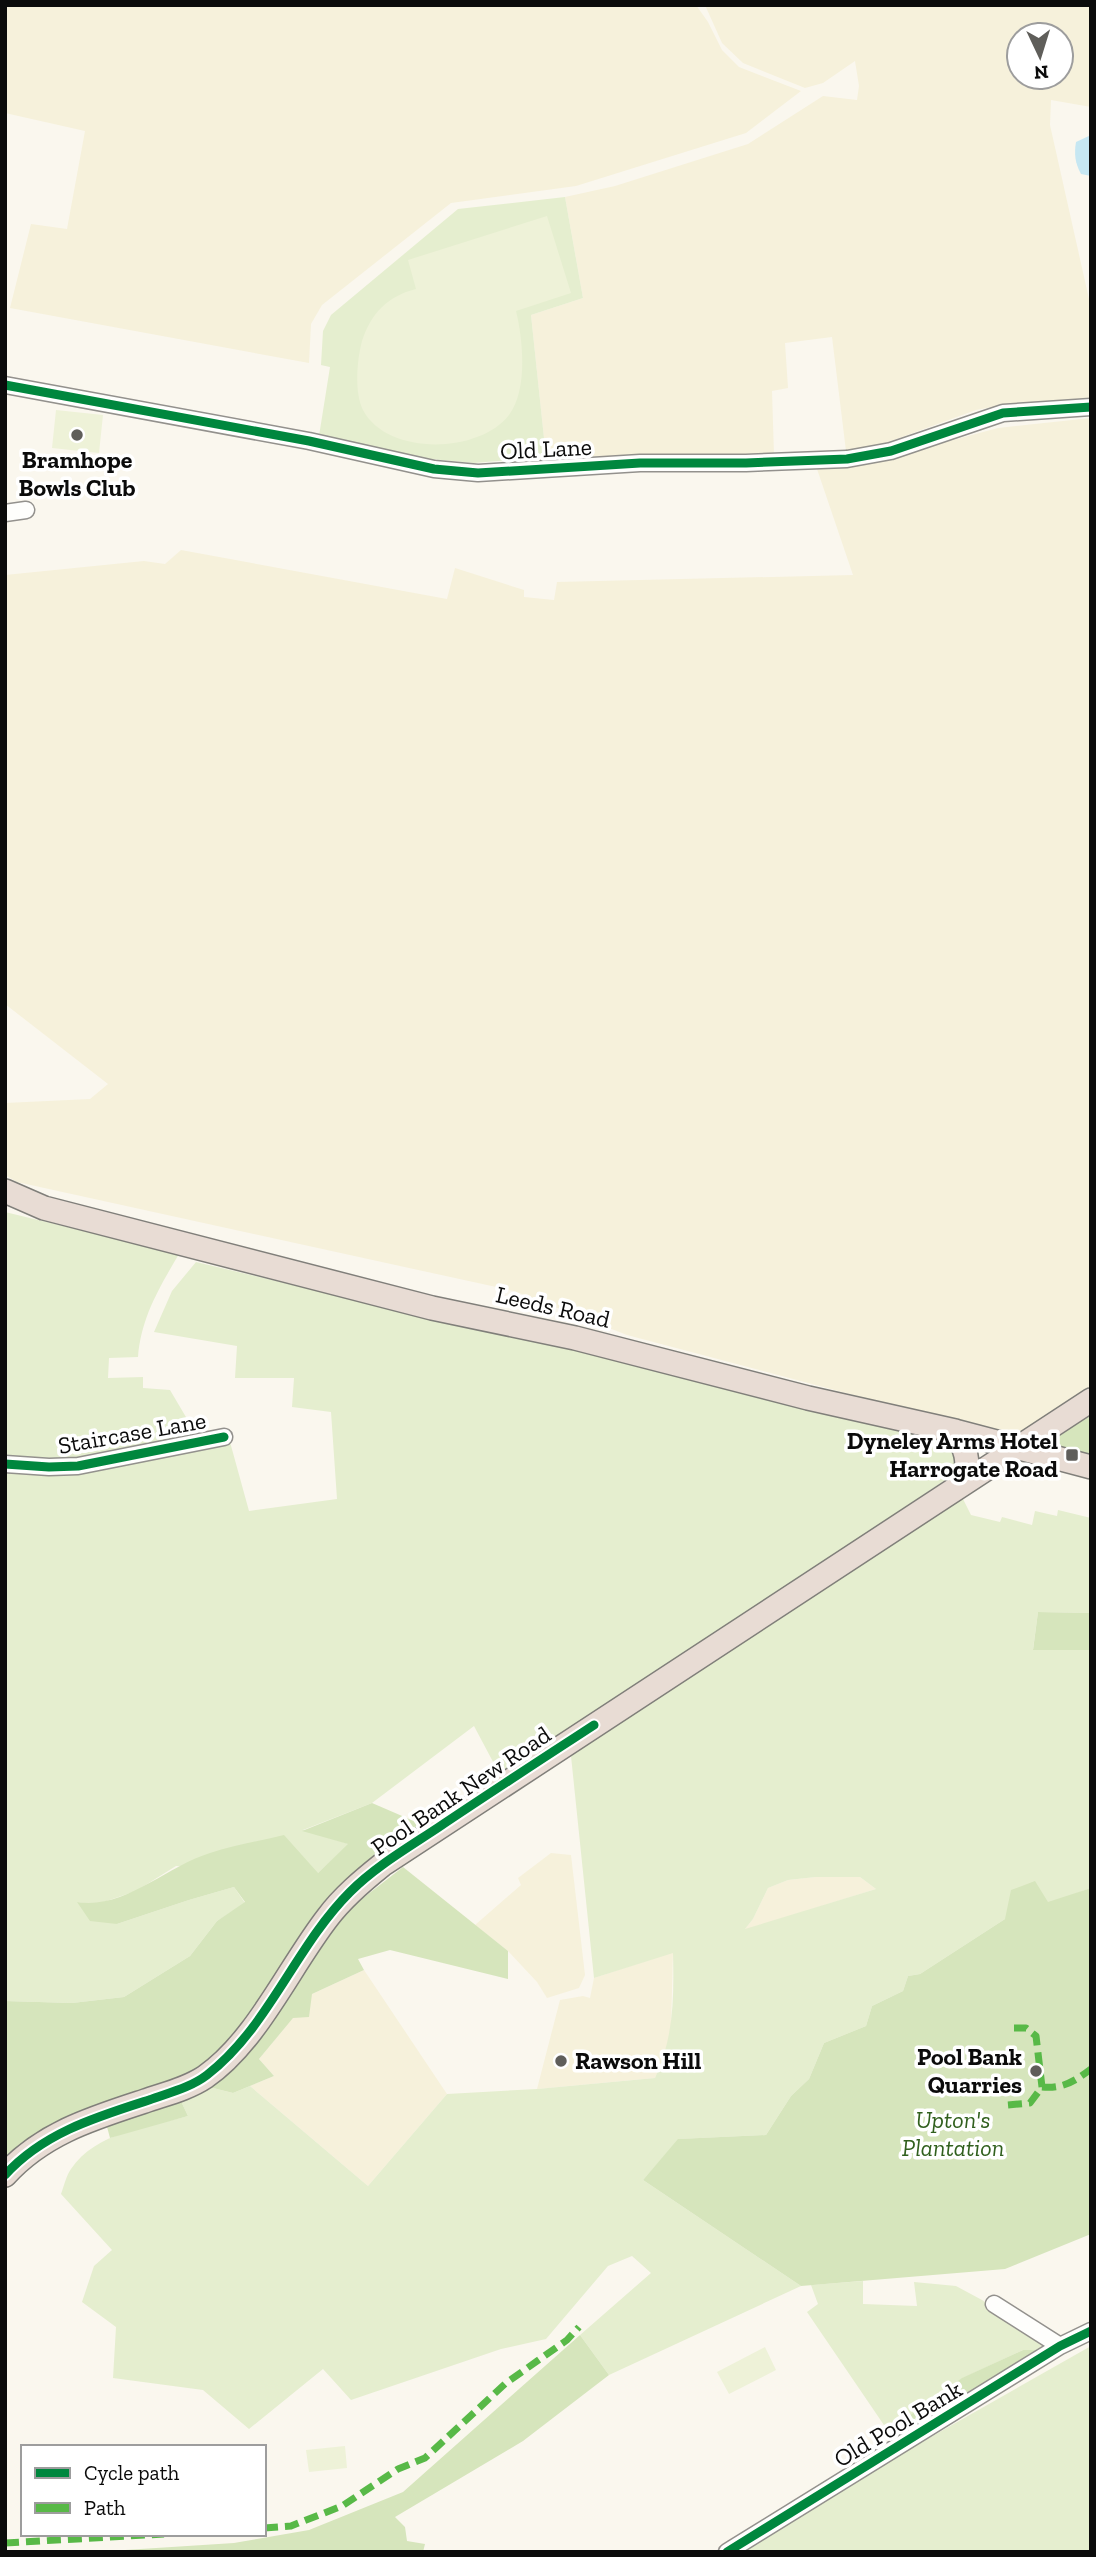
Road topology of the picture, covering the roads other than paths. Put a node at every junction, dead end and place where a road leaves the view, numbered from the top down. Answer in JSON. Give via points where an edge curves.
{"nodes":[{"id":1,"x":5,"y":384,"type":"edge"},
{"id":2,"x":1091,"y":407,"type":"edge"},
{"id":3,"x":26,"y":510,"type":"dead end"},
{"id":4,"x":5,"y":513,"type":"edge"},
{"id":5,"x":5,"y":1191,"type":"edge"},
{"id":6,"x":1091,"y":1400,"type":"edge"},
{"id":7,"x":955,"y":1431,"type":"junction"},
{"id":8,"x":224,"y":1437,"type":"dead end"},
{"id":9,"x":1017,"y":1448,"type":"junction"},
{"id":10,"x":5,"y":1464,"type":"edge"},
{"id":11,"x":1091,"y":1467,"type":"edge"},
{"id":12,"x":964,"y":1481,"type":"junction"},
{"id":13,"x":5,"y":2175,"type":"edge"},
{"id":14,"x":994,"y":2304,"type":"dead end"},
{"id":15,"x":1091,"y":2331,"type":"edge"},
{"id":16,"x":1060,"y":2346,"type":"junction"},
{"id":17,"x":727,"y":2552,"type":"edge"}],
"edges":[{"from":1,"to":2,"type":"street","name":"Old Lane","via":[[434,469],[478,473],[640,463],[847,459],[891,451],[1003,413]]},
{"from":3,"to":4,"type":"street"},
{"from":5,"to":7,"type":"highway","name":"Leeds Road","via":[[44,1208],[432,1308],[575,1338]]},
{"from":6,"to":9,"type":"highway","name":"Pool Bank New Road"},
{"from":7,"to":9,"type":"highway","name":"Leeds Road"},
{"from":7,"to":12,"type":"highway","via":[[967,1454]]},
{"from":8,"to":10,"type":"street","name":"Staircase Lane","via":[[78,1466]]},
{"from":9,"to":11,"type":"highway","name":"Leeds Road"},
{"from":9,"to":12,"type":"highway","name":"Pool Bank New Road"},
{"from":12,"to":13,"type":"highway","name":"Pool Bank New Road","via":[[365,1879],[328,1917],[243,2040],[204,2078],[39,2144]]},
{"from":14,"to":16,"type":"street"},
{"from":15,"to":16,"type":"street","name":"Old Pool Bank"},
{"from":16,"to":17,"type":"street","name":"Old Pool Bank"}]}
